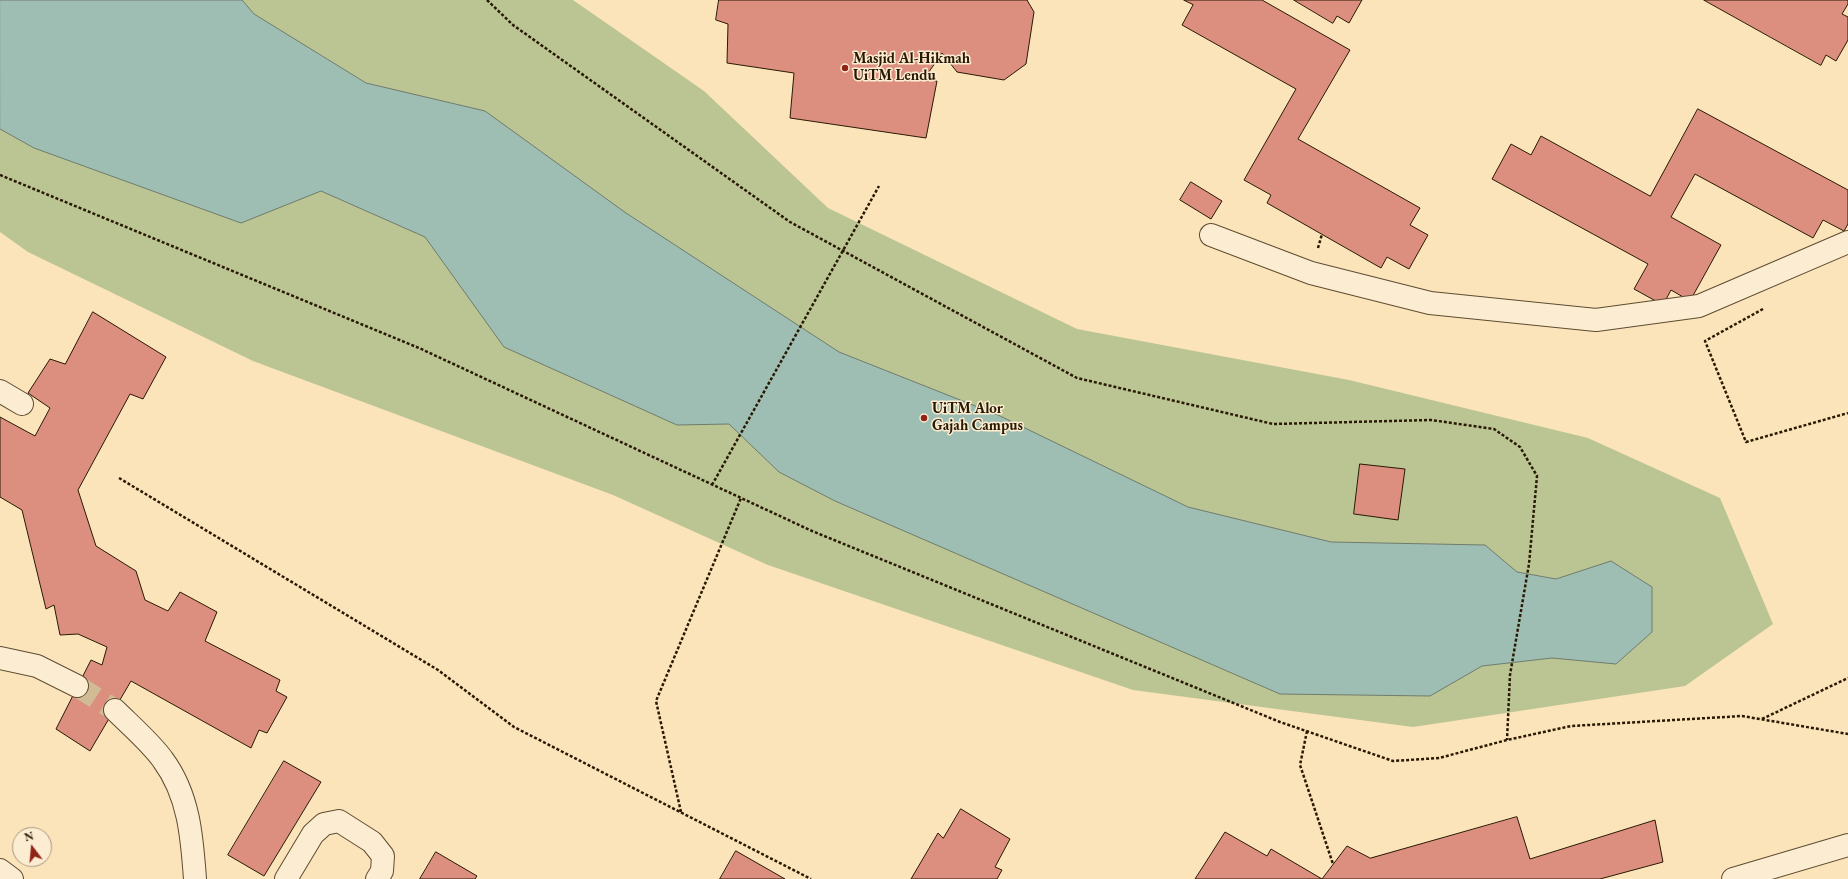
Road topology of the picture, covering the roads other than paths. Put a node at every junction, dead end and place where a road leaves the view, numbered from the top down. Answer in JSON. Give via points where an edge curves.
{"nodes":[{"id":1,"x":1211,"y":235,"type":"dead end"},
{"id":2,"x":1848,"y":242,"type":"edge"},
{"id":3,"x":0,"y":391,"type":"edge"},
{"id":4,"x":22,"y":404,"type":"dead end"},
{"id":5,"x":0,"y":658,"type":"edge"},
{"id":6,"x":78,"y":686,"type":"tunnel mouth"},
{"id":7,"x":114,"y":710,"type":"tunnel mouth"},
{"id":8,"x":1848,"y":845,"type":"edge"},
{"id":9,"x":0,"y":870,"type":"edge"},
{"id":10,"x":12,"y":879,"type":"edge"},
{"id":11,"x":195,"y":879,"type":"edge"},
{"id":12,"x":286,"y":879,"type":"edge"},
{"id":13,"x":378,"y":879,"type":"edge"},
{"id":14,"x":1733,"y":879,"type":"edge"}],
"edges":[{"from":1,"to":2,"type":"street","via":[[1311,273],[1430,303],[1596,320],[1699,306]]},
{"from":3,"to":4,"type":"street"},
{"from":5,"to":6,"type":"street","via":[[37,666]]},
{"from":7,"to":11,"type":"street","via":[[163,760],[183,798],[191,832]]},
{"from":8,"to":14,"type":"street"},
{"from":9,"to":10,"type":"street"},
{"from":12,"to":13,"type":"street","via":[[313,834],[324,824],[338,821],[372,842],[383,856],[382,871]]}]}
